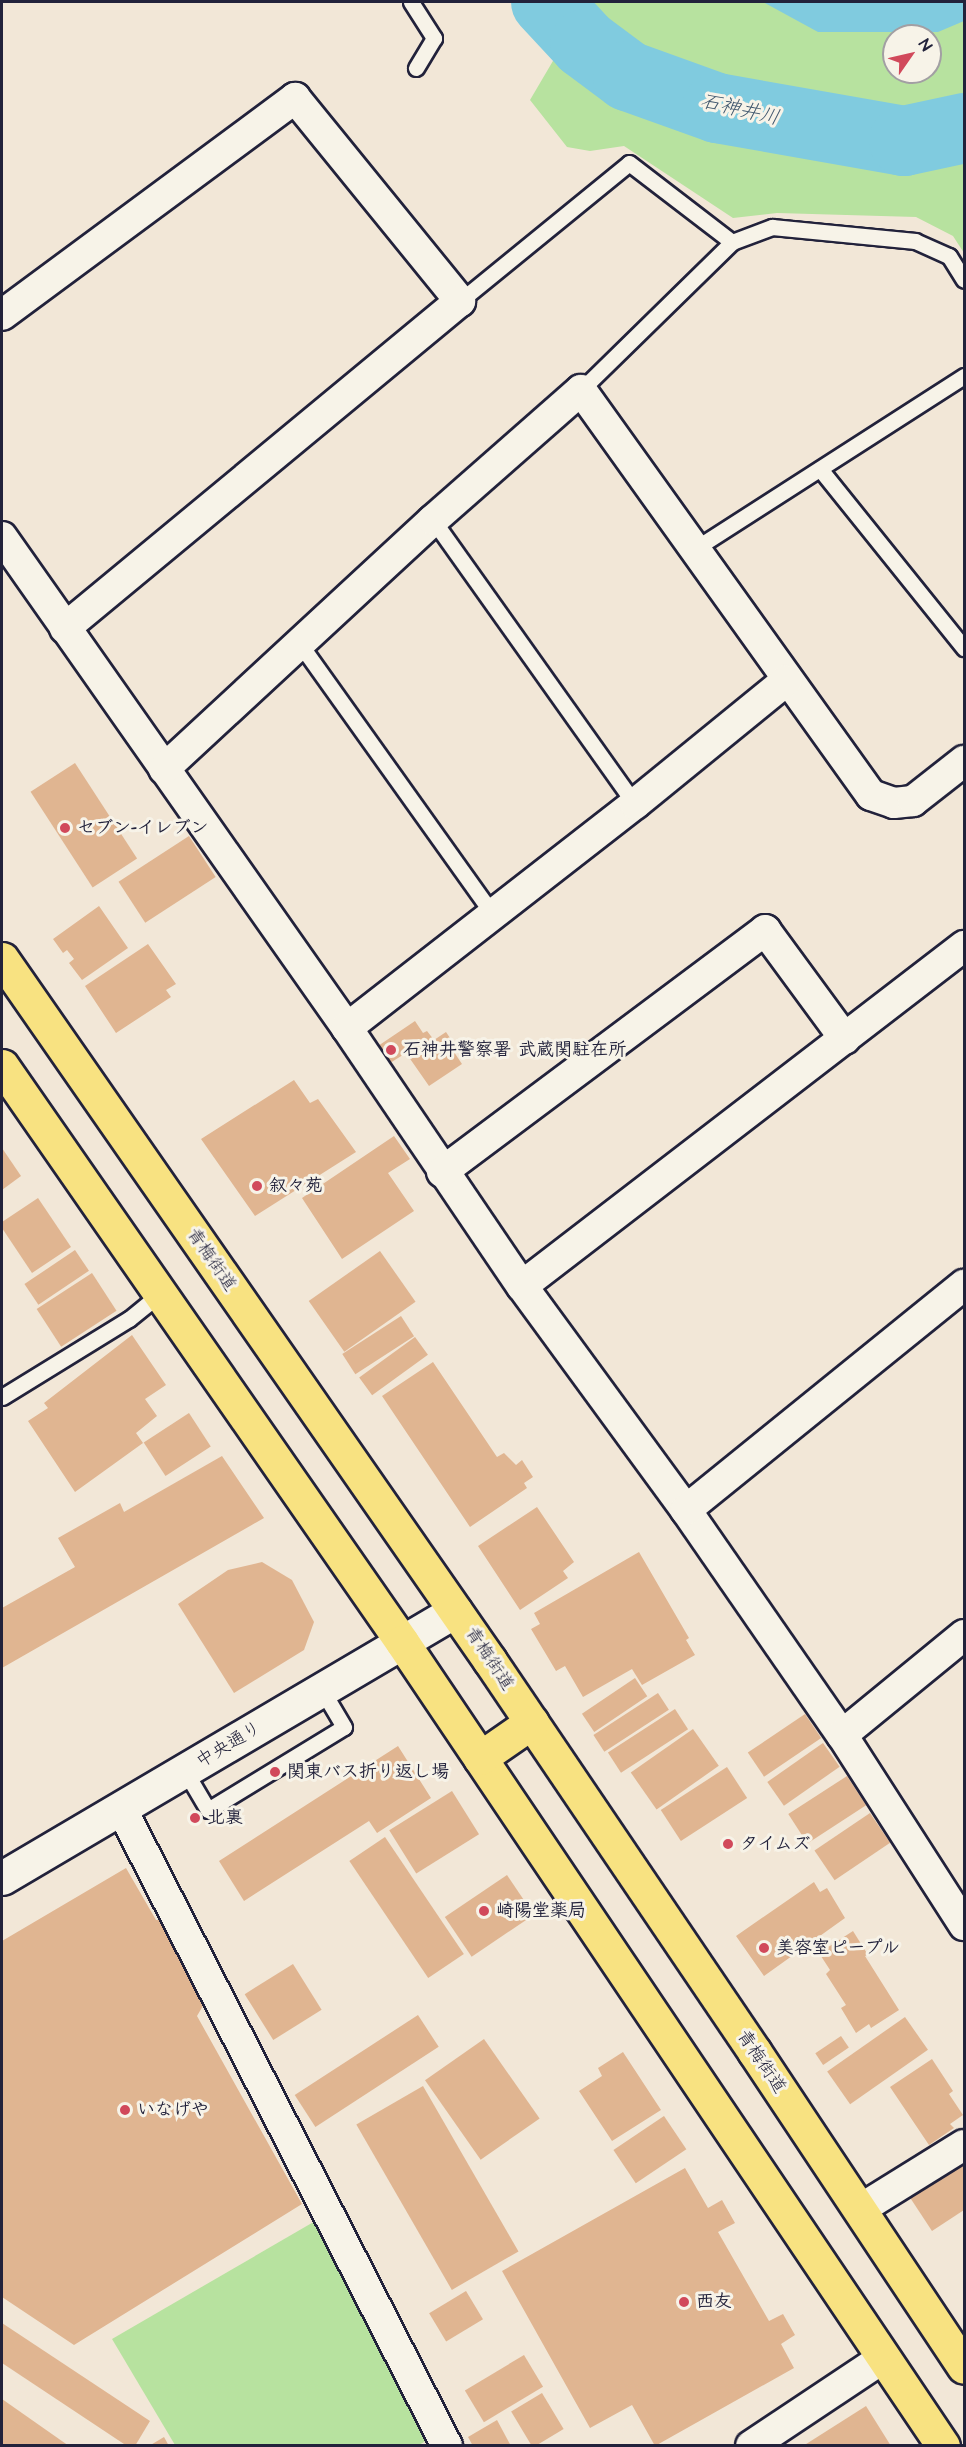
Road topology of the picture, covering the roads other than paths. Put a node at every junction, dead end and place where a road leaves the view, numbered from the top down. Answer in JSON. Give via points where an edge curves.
{"nodes":[{"id":1,"x":411,"y":2,"type":"edge"},
{"id":2,"x":416,"y":68,"type":"dead end"},
{"id":3,"x":732,"y":242,"type":"junction"},
{"id":4,"x":964,"y":280,"type":"edge"},
{"id":5,"x":460,"y":301,"type":"junction"},
{"id":6,"x":2,"y":315,"type":"edge"},
{"id":7,"x":963,"y":381,"type":"edge"},
{"id":8,"x":581,"y":390,"type":"junction"},
{"id":9,"x":820,"y":469,"type":"junction"},
{"id":10,"x":433,"y":520,"type":"junction"},
{"id":11,"x":2,"y":537,"type":"edge"},
{"id":12,"x":693,"y":550,"type":"junction"},
{"id":13,"x":65,"y":628,"type":"junction"},
{"id":14,"x":300,"y":644,"type":"junction"},
{"id":15,"x":964,"y":648,"type":"edge"},
{"id":16,"x":787,"y":680,"type":"junction"},
{"id":17,"x":964,"y":761,"type":"edge"},
{"id":18,"x":164,"y":770,"type":"junction"},
{"id":19,"x":635,"y":804,"type":"junction"},
{"id":20,"x":492,"y":913,"type":"junction"},
{"id":21,"x":964,"y":946,"type":"edge"},
{"id":22,"x":2,"y":959,"type":"edge"},
{"id":23,"x":347,"y":1028,"type":"junction"},
{"id":24,"x":845,"y":1039,"type":"junction"},
{"id":25,"x":2,"y":1066,"type":"edge"},
{"id":26,"x":442,"y":1172,"type":"junction"},
{"id":27,"x":964,"y":1285,"type":"edge"},
{"id":28,"x":522,"y":1286,"type":"junction"},
{"id":29,"x":161,"y":1293,"type":"junction"},
{"id":30,"x":2,"y":1397,"type":"edge"},
{"id":31,"x":687,"y":1510,"type":"junction"},
{"id":32,"x":455,"y":1611,"type":"junction"},
{"id":33,"x":964,"y":1635,"type":"edge"},
{"id":34,"x":402,"y":1642,"type":"junction"},
{"id":35,"x":322,"y":1690,"type":"junction"},
{"id":36,"x":531,"y":1722,"type":"junction"},
{"id":37,"x":842,"y":1734,"type":"junction"},
{"id":38,"x":480,"y":1758,"type":"junction"},
{"id":39,"x":185,"y":1771,"type":"junction"},
{"id":40,"x":121,"y":1808,"type":"junction"},
{"id":41,"x":2,"y":1878,"type":"edge"},
{"id":42,"x":964,"y":1925,"type":"edge"},
{"id":43,"x":964,"y":2145,"type":"edge"},
{"id":44,"x":859,"y":2210,"type":"junction"},
{"id":45,"x":883,"y":2358,"type":"junction"},
{"id":46,"x":964,"y":2367,"type":"edge"},
{"id":47,"x":447,"y":2445,"type":"edge"},
{"id":48,"x":751,"y":2445,"type":"edge"},
{"id":49,"x":943,"y":2445,"type":"edge"}],
"edges":[{"from":1,"to":2,"type":"lane","via":[[434,38]]},
{"from":3,"to":4,"type":"lane","via":[[772,227],[915,241],[949,256]]},
{"from":3,"to":5,"type":"lane","via":[[629,164]]},
{"from":3,"to":8,"type":"lane"},
{"from":5,"to":6,"type":"street","via":[[295,98]]},
{"from":5,"to":13,"type":"street"},
{"from":7,"to":9,"type":"lane"},
{"from":8,"to":10,"type":"street"},
{"from":8,"to":12,"type":"street"},
{"from":9,"to":12,"type":"lane"},
{"from":9,"to":15,"type":"lane"},
{"from":10,"to":14,"type":"street"},
{"from":10,"to":19,"type":"lane"},
{"from":11,"to":13,"type":"street"},
{"from":12,"to":16,"type":"street"},
{"from":13,"to":18,"type":"street"},
{"from":14,"to":18,"type":"street"},
{"from":14,"to":20,"type":"lane"},
{"from":16,"to":17,"type":"street","via":[[871,795],[894,803],[914,801]]},
{"from":16,"to":19,"type":"street"},
{"from":18,"to":23,"type":"street"},
{"from":19,"to":20,"type":"street"},
{"from":20,"to":23,"type":"street"},
{"from":21,"to":24,"type":"street"},
{"from":22,"to":32,"type":"main road","name":"青梅街道"},
{"from":23,"to":26,"type":"street"},
{"from":24,"to":26,"type":"street","via":[[765,930]]},
{"from":24,"to":28,"type":"street"},
{"from":25,"to":29,"type":"main road"},
{"from":26,"to":28,"type":"street"},
{"from":27,"to":31,"type":"street"},
{"from":28,"to":31,"type":"street"},
{"from":29,"to":30,"type":"lane","via":[[129,1319]]},
{"from":29,"to":34,"type":"main road"},
{"from":31,"to":37,"type":"street"},
{"from":32,"to":34,"type":"street","name":"中央通り"},
{"from":32,"to":36,"type":"main road","name":"青梅街道"},
{"from":33,"to":37,"type":"street"},
{"from":34,"to":35,"type":"street","name":"中央通り"},
{"from":34,"to":38,"type":"main road"},
{"from":35,"to":39,"type":"street","name":"中央通り"},
{"from":35,"to":39,"type":"lane","via":[[344,1727],[208,1810]]},
{"from":36,"to":38,"type":"main road"},
{"from":36,"to":44,"type":"main road","name":"青梅街道"},
{"from":37,"to":42,"type":"street"},
{"from":38,"to":45,"type":"main road"},
{"from":39,"to":40,"type":"street","name":"中央通り"},
{"from":40,"to":41,"type":"street","name":"中央通り"},
{"from":40,"to":47,"type":"street"},
{"from":43,"to":44,"type":"street"},
{"from":44,"to":46,"type":"main road","name":"青梅街道"},
{"from":45,"to":48,"type":"street"},
{"from":45,"to":49,"type":"main road"}]}
